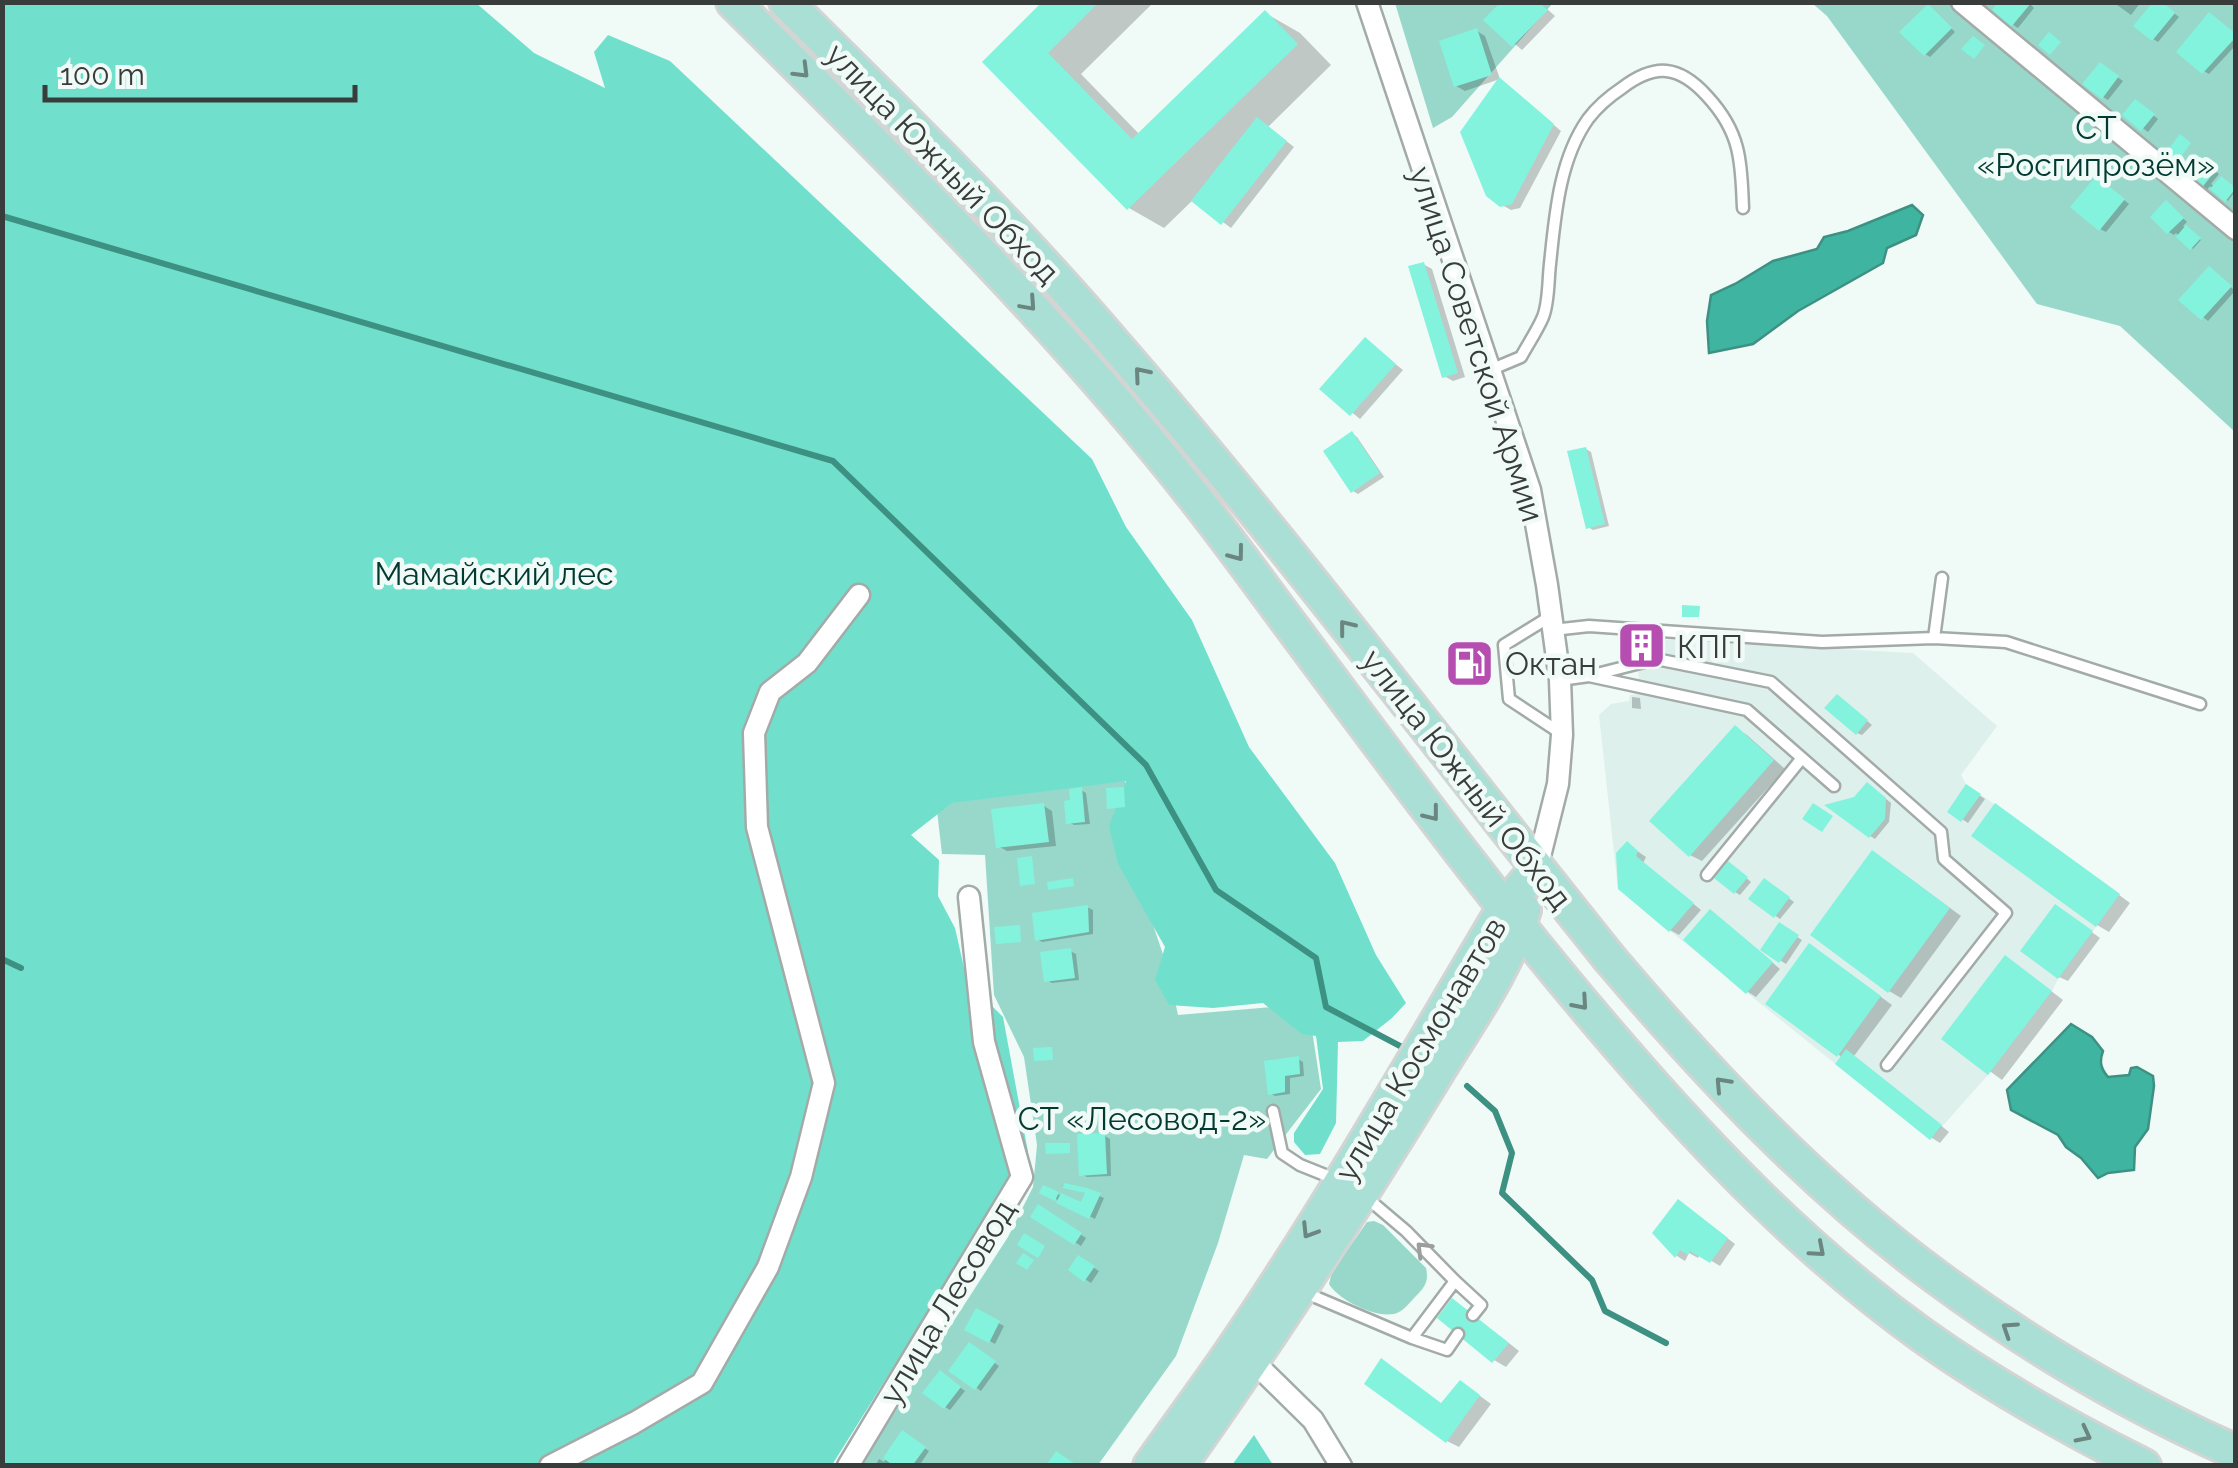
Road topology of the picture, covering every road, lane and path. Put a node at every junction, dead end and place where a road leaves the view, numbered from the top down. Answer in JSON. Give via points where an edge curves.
{"nodes":[{"id":1,"x":733,"y":2,"type":"edge"},
{"id":2,"x":786,"y":2,"type":"edge"},
{"id":3,"x":1367,"y":2,"type":"edge"},
{"id":4,"x":1962,"y":2,"type":"edge"},
{"id":5,"x":1743,"y":208,"type":"dead end"},
{"id":6,"x":2236,"y":229,"type":"edge"},
{"id":7,"x":1490,"y":370,"type":"junction"},
{"id":8,"x":1942,"y":578,"type":"dead end"},
{"id":9,"x":860,"y":595,"type":"dead end"},
{"id":10,"x":1552,"y":622,"type":"junction"},
{"id":11,"x":1934,"y":638,"type":"junction"},
{"id":12,"x":1588,"y":676,"type":"junction"},
{"id":13,"x":1560,"y":680,"type":"junction"},
{"id":14,"x":2200,"y":704,"type":"dead end"},
{"id":15,"x":1562,"y":735,"type":"junction"},
{"id":16,"x":1802,"y":758,"type":"junction"},
{"id":17,"x":1834,"y":786,"type":"dead end"},
{"id":18,"x":1536,"y":868,"type":"junction"},
{"id":19,"x":1708,"y":875,"type":"dead end"},
{"id":20,"x":969,"y":897,"type":"dead end"},
{"id":21,"x":1512,"y":918,"type":"junction"},
{"id":22,"x":1887,"y":1066,"type":"dead end"},
{"id":23,"x":1273,"y":1111,"type":"dead end"},
{"id":24,"x":1352,"y":1187,"type":"junction"},
{"id":25,"x":1455,"y":1281,"type":"junction"},
{"id":26,"x":1300,"y":1290,"type":"junction"},
{"id":27,"x":1473,"y":1315,"type":"dead end"},
{"id":28,"x":1458,"y":1334,"type":"dead end"},
{"id":29,"x":1412,"y":1338,"type":"junction"},
{"id":30,"x":1253,"y":1362,"type":"junction"},
{"id":31,"x":2236,"y":1452,"type":"edge"},
{"id":32,"x":550,"y":1466,"type":"edge"},
{"id":33,"x":848,"y":1466,"type":"edge"},
{"id":34,"x":1150,"y":1466,"type":"edge"},
{"id":35,"x":1179,"y":1466,"type":"edge"},
{"id":36,"x":1341,"y":1466,"type":"edge"},
{"id":37,"x":2144,"y":1466,"type":"edge"}],
"edges":[{"from":1,"to":21,"type":"main road","name":"улица Южный Обход","one_way":true,"via":[[1087,368],[1196,499]]},
{"from":18,"to":2,"type":"main road","name":"улица Южный Обход","one_way":true,"via":[[1115,344]]},
{"from":3,"to":7,"type":"street","name":"улица Советской Армии"},
{"from":4,"to":6,"type":"street"},
{"from":5,"to":7,"type":"lane","via":[[1736,145],[1720,110],[1678,72],[1638,76],[1591,115],[1578,135],[1555,218],[1544,315],[1521,358]]},
{"from":7,"to":10,"type":"street","name":"улица Советской Армии","via":[[1530,490]]},
{"from":8,"to":11,"type":"lane"},
{"from":9,"to":32,"type":"street","via":[[807,663],[770,692],[754,732],[757,826],[824,1083],[801,1177],[768,1268],[702,1383]]},
{"from":10,"to":11,"type":"lane","via":[[1822,642]]},
{"from":10,"to":13,"type":"street","name":"улица Советской Армии"},
{"from":10,"to":15,"type":"lane","via":[[1504,644],[1509,699]]},
{"from":11,"to":14,"type":"lane","via":[[2006,642]]},
{"from":12,"to":13,"type":"lane"},
{"from":12,"to":16,"type":"lane","via":[[1747,710]]},
{"from":12,"to":22,"type":"lane","via":[[1656,660],[1771,682],[1940,832],[1944,860],[2006,913]]},
{"from":13,"to":15,"type":"street","name":"улица Советской Армии"},
{"from":15,"to":18,"type":"street","name":"улица Советской Армии","via":[[1558,784]]},
{"from":16,"to":17,"type":"lane"},
{"from":16,"to":19,"type":"lane"},
{"from":18,"to":21,"type":"main road","name":"улица Космонавтов"},
{"from":31,"to":18,"type":"main road","name":"улица Южный Обход","one_way":true,"via":[[2069,1367],[1878,1231],[1736,1098]]},
{"from":20,"to":33,"type":"street","name":"улица Лесовод","via":[[984,1042],[1022,1177]]},
{"from":21,"to":24,"type":"main road","name":"улица Космонавтов"},
{"from":21,"to":37,"type":"main road","name":"улица Южный Обход","one_way":true,"via":[[1660,1094],[1850,1279],[1992,1381]]},
{"from":23,"to":24,"type":"lane","via":[[1282,1152]]},
{"from":25,"to":24,"type":"lane","one_way":true},
{"from":24,"to":26,"type":"main road","name":"улица Космонавтов"},
{"from":24,"to":34,"type":"main road","name":"улица Космонавтов","one_way":true},
{"from":25,"to":27,"type":"lane","via":[[1481,1304]]},
{"from":25,"to":29,"type":"lane"},
{"from":26,"to":29,"type":"lane"},
{"from":26,"to":30,"type":"main road","name":"улица Космонавтов"},
{"from":28,"to":29,"type":"lane","via":[[1446,1350]]},
{"from":30,"to":35,"type":"main road","name":"улица Космонавтов"},
{"from":30,"to":36,"type":"street","via":[[1313,1420]]}]}
